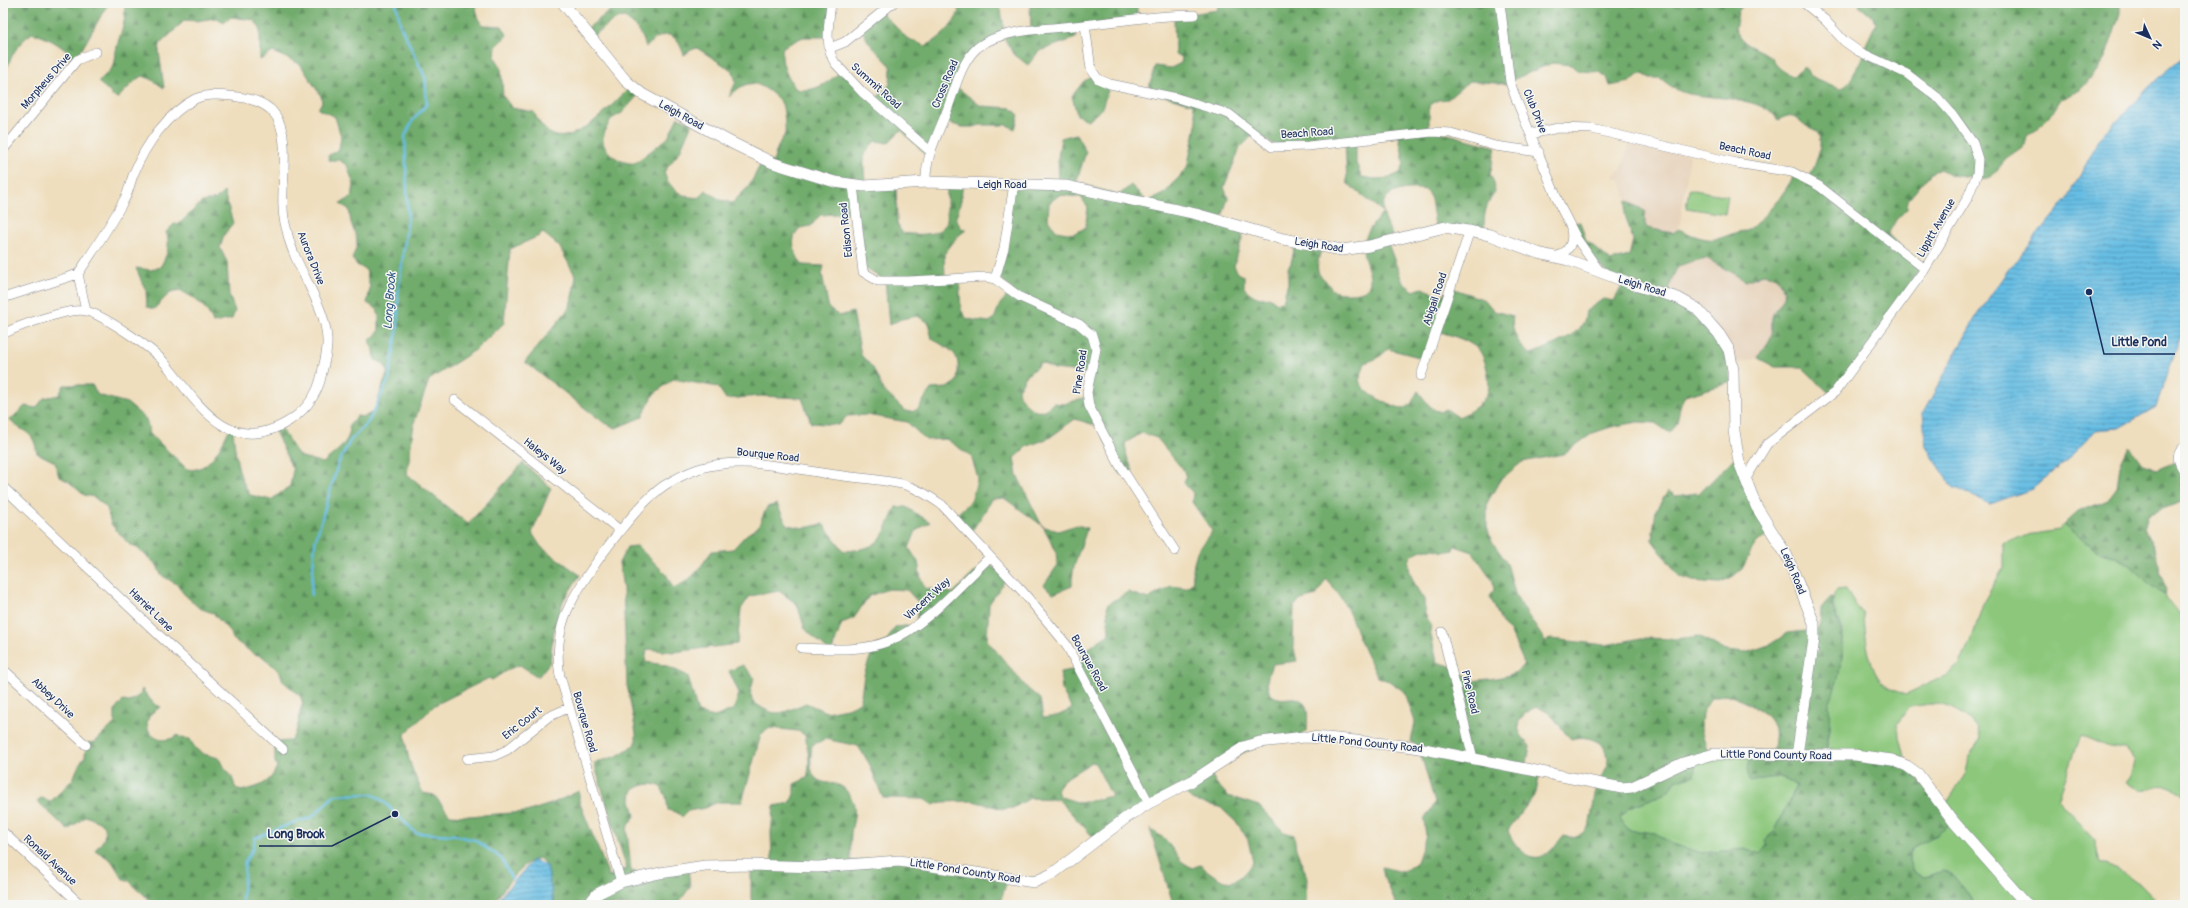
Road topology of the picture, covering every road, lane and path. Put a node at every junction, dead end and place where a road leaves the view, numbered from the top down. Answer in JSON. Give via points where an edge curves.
{"nodes":[{"id":1,"x":563,"y":3,"type":"edge"},
{"id":2,"x":831,"y":3,"type":"edge"},
{"id":3,"x":892,"y":3,"type":"edge"},
{"id":4,"x":1500,"y":3,"type":"edge"},
{"id":5,"x":1804,"y":3,"type":"edge"},
{"id":6,"x":1194,"y":15,"type":"dead end"},
{"id":7,"x":1085,"y":25,"type":"junction"},
{"id":8,"x":830,"y":48,"type":"junction"},
{"id":9,"x":96,"y":52,"type":"dead end"},
{"id":10,"x":1531,"y":134,"type":"junction"},
{"id":11,"x":3,"y":150,"type":"edge"},
{"id":12,"x":930,"y":151,"type":"junction"},
{"id":13,"x":1539,"y":152,"type":"junction"},
{"id":14,"x":926,"y":182,"type":"junction"},
{"id":15,"x":1014,"y":184,"type":"junction"},
{"id":16,"x":853,"y":186,"type":"junction"},
{"id":17,"x":1569,"y":223,"type":"junction"},
{"id":18,"x":1470,"y":230,"type":"junction"},
{"id":19,"x":1556,"y":257,"type":"junction"},
{"id":20,"x":1925,"y":269,"type":"junction"},
{"id":21,"x":1600,"y":272,"type":"junction"},
{"id":22,"x":78,"y":274,"type":"junction"},
{"id":23,"x":995,"y":279,"type":"junction"},
{"id":24,"x":3,"y":298,"type":"edge"},
{"id":25,"x":86,"y":311,"type":"junction"},
{"id":26,"x":3,"y":334,"type":"edge"},
{"id":27,"x":1421,"y":376,"type":"dead end"},
{"id":28,"x":454,"y":400,"type":"dead end"},
{"id":29,"x":2185,"y":446,"type":"edge"},
{"id":30,"x":2185,"y":473,"type":"edge"},
{"id":31,"x":1745,"y":480,"type":"junction"},
{"id":32,"x":3,"y":487,"type":"edge"},
{"id":33,"x":621,"y":531,"type":"junction"},
{"id":34,"x":1175,"y":551,"type":"dead end"},
{"id":35,"x":990,"y":557,"type":"junction"},
{"id":36,"x":1442,"y":632,"type":"dead end"},
{"id":37,"x":801,"y":648,"type":"dead end"},
{"id":38,"x":3,"y":668,"type":"edge"},
{"id":39,"x":568,"y":708,"type":"junction"},
{"id":40,"x":86,"y":745,"type":"dead end"},
{"id":41,"x":283,"y":749,"type":"dead end"},
{"id":42,"x":1798,"y":755,"type":"junction"},
{"id":43,"x":1473,"y":758,"type":"junction"},
{"id":44,"x":467,"y":759,"type":"dead end"},
{"id":45,"x":1150,"y":803,"type":"junction"},
{"id":46,"x":3,"y":832,"type":"edge"},
{"id":47,"x":621,"y":882,"type":"junction"},
{"id":48,"x":81,"y":905,"type":"edge"},
{"id":49,"x":588,"y":905,"type":"edge"},
{"id":50,"x":2027,"y":905,"type":"edge"}],
"edges":[{"from":1,"to":16,"type":"street","name":"Leigh Road","via":[[626,81],[642,94],[773,163],[797,172]]},
{"from":2,"to":8,"type":"street","name":"Summit Road","via":[[827,30]]},
{"from":3,"to":8,"type":"street","via":[[845,42]]},
{"from":4,"to":10,"type":"street","name":"Club Drive","via":[[1510,82]]},
{"from":5,"to":20,"type":"street","name":"Lippitt Avenue","via":[[1858,51],[1908,74],[1923,84],[1953,115],[1973,143],[1978,159],[1977,174],[1968,197]]},
{"from":6,"to":7,"type":"street","name":"Cross Road"},
{"from":7,"to":12,"type":"street","name":"Cross Road","via":[[1009,34],[992,39],[977,49],[965,66]]},
{"from":7,"to":13,"type":"street","name":"Beach Road","via":[[1091,69],[1098,79],[1228,114],[1272,146],[1308,146],[1432,132],[1451,133],[1495,146]]},
{"from":8,"to":12,"type":"street","name":"Summit Road","via":[[831,58],[843,74]]},
{"from":9,"to":11,"type":"street","name":"Morpheus Drive","via":[[77,60]]},
{"from":10,"to":13,"type":"street","name":"Club Drive"},
{"from":10,"to":20,"type":"street","name":"Beach Road","via":[[1558,128],[1592,129],[1736,163],[1792,172],[1819,186]]},
{"from":12,"to":14,"type":"street","name":"Cross Road","via":[[926,162]]},
{"from":13,"to":17,"type":"street","name":"Club Drive"},
{"from":14,"to":15,"type":"street","name":"Leigh Road"},
{"from":14,"to":16,"type":"street","name":"Leigh Road"},
{"from":15,"to":18,"type":"street","name":"Leigh Road","via":[[1067,186],[1182,211],[1296,242],[1342,250],[1445,227]]},
{"from":15,"to":23,"type":"street","via":[[1004,248]]},
{"from":16,"to":23,"type":"street","name":"Edison Road","via":[[863,272],[878,281],[986,277]]},
{"from":17,"to":19,"type":"street","name":"Club Drive","via":[[1572,242],[1564,253]]},
{"from":17,"to":21,"type":"street","name":"Club Drive","via":[[1577,240]]},
{"from":18,"to":19,"type":"street","name":"Leigh Road"},
{"from":18,"to":27,"type":"street","name":"Abigail Road"},
{"from":19,"to":21,"type":"street","name":"Leigh Road"},
{"from":20,"to":31,"type":"street","name":"Lippitt Avenue","via":[[1835,392],[1767,444]]},
{"from":21,"to":31,"type":"street","name":"Leigh Road","via":[[1683,300],[1696,308],[1726,343],[1731,357],[1736,446]]},
{"from":22,"to":24,"type":"street"},
{"from":22,"to":25,"type":"street"},
{"from":22,"to":25,"type":"street","name":"Aurora Drive","via":[[126,197],[144,152],[165,124],[180,110],[197,98],[222,95],[242,97],[260,103],[273,112],[279,122],[282,137],[283,208],[287,232],[294,256],[318,306],[326,330],[327,341],[320,384],[311,401],[288,422],[269,430],[249,433],[230,430],[201,409],[162,359],[140,341]]},
{"from":23,"to":34,"type":"street","name":"Pine Road","via":[[1020,297],[1079,324],[1094,339],[1095,356],[1087,392],[1089,406],[1119,464]]},
{"from":25,"to":26,"type":"street","via":[[68,312]]},
{"from":28,"to":33,"type":"street","name":"Haleys Way"},
{"from":29,"to":30,"type":"street","via":[[2178,452],[2177,458]]},
{"from":31,"to":42,"type":"street","name":"Leigh Road","via":[[1756,506],[1787,556],[1814,622],[1814,639]]},
{"from":32,"to":41,"type":"street","name":"Harriet Lane"},
{"from":33,"to":35,"type":"street","name":"Bourque Road","via":[[664,485],[698,469],[740,463],[902,484],[916,489],[942,505]]},
{"from":33,"to":39,"type":"street","name":"Bourque Road","via":[[580,588],[567,612],[557,661]]},
{"from":35,"to":37,"type":"street","name":"Vincent Way","via":[[921,622],[903,635],[888,642],[859,648]]},
{"from":35,"to":45,"type":"street","name":"Bourque Road","via":[[1066,644]]},
{"from":36,"to":43,"type":"street","name":"Pine Road"},
{"from":38,"to":40,"type":"street","name":"Abbey Drive"},
{"from":39,"to":44,"type":"street","name":"Eric Court","via":[[548,716],[507,750],[494,756]]},
{"from":39,"to":47,"type":"street","name":"Bourque Road"},
{"from":42,"to":43,"type":"street","name":"Little Pond County Road","via":[[1714,754],[1683,763],[1632,787],[1622,788]]},
{"from":42,"to":50,"type":"street","name":"Little Pond County Road","via":[[1855,755],[1892,760],[1907,766],[1926,784],[1954,822]]},
{"from":43,"to":45,"type":"street","name":"Little Pond County Road","via":[[1414,747],[1327,738],[1304,737],[1260,742],[1244,747],[1192,781]]},
{"from":45,"to":47,"type":"street","name":"Little Pond County Road","via":[[1127,817],[1052,874],[1034,882],[899,861],[818,867],[751,864],[705,866]]},
{"from":46,"to":48,"type":"street","name":"Ronald Avenue"},
{"from":47,"to":49,"type":"street","name":"Little Pond County Road","via":[[597,894]]}]}
